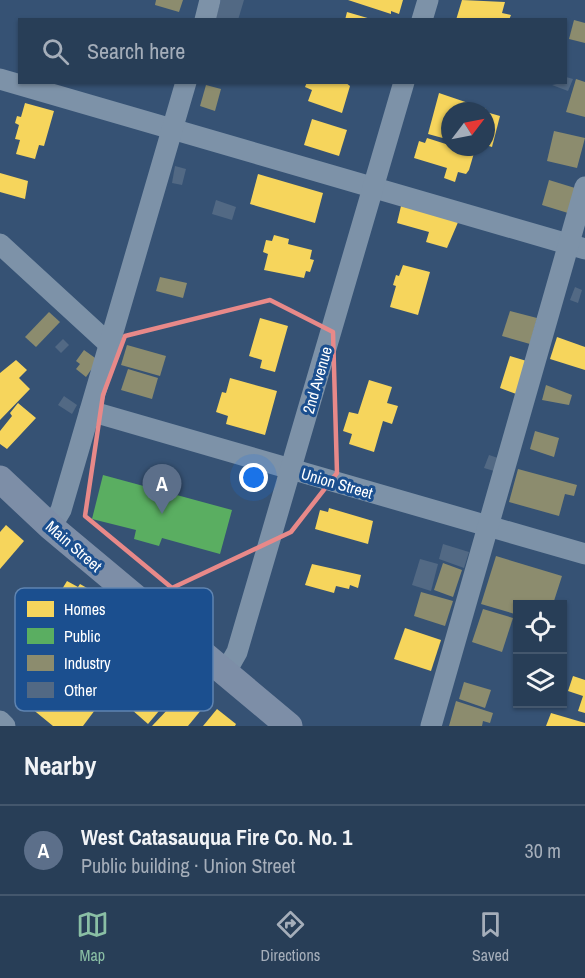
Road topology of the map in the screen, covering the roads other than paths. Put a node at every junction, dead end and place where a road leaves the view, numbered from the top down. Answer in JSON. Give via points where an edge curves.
{"nodes":[{"id":1,"x":210,"y":0,"type":"edge"},
{"id":2,"x":428,"y":0,"type":"edge"},
{"id":3,"x":206,"y":18,"type":"edge"},
{"id":4,"x":423,"y":18,"type":"edge"},
{"id":5,"x":0,"y":79,"type":"edge"},
{"id":6,"x":185,"y":84,"type":"edge"},
{"id":7,"x":403,"y":84,"type":"edge"},
{"id":8,"x":172,"y":129,"type":"junction"},
{"id":9,"x":585,"y":187,"type":"edge"},
{"id":10,"x":374,"y":188,"type":"junction"},
{"id":11,"x":0,"y":244,"type":"edge"},
{"id":12,"x":577,"y":247,"type":"edge"},
{"id":13,"x":110,"y":345,"type":"junction"},
{"id":14,"x":90,"y":411,"type":"junction"},
{"id":15,"x":291,"y":470,"type":"junction"},
{"id":16,"x":0,"y":479,"type":"edge"},
{"id":17,"x":51,"y":527,"type":"junction"},
{"id":18,"x":488,"y":528,"type":"junction"},
{"id":19,"x":585,"y":554,"type":"edge"},
{"id":20,"x":122,"y":588,"type":"edge"},
{"id":21,"x":213,"y":666,"type":"edge"},
{"id":22,"x":224,"y":675,"type":"junction"},
{"id":23,"x":0,"y":721,"type":"edge"},
{"id":24,"x":5,"y":726,"type":"edge"},
{"id":25,"x":289,"y":726,"type":"edge"},
{"id":26,"x":430,"y":726,"type":"edge"}],
"edges":[{"from":1,"to":3,"type":"street"},
{"from":2,"to":4,"type":"street"},
{"from":5,"to":8,"type":"street"},
{"from":6,"to":8,"type":"street"},
{"from":7,"to":10,"type":"street","name":"2nd Avenue"},
{"from":8,"to":10,"type":"street"},
{"from":8,"to":13,"type":"street"},
{"from":9,"to":12,"type":"street"},
{"from":10,"to":12,"type":"street"},
{"from":10,"to":15,"type":"street","name":"2nd Avenue"},
{"from":11,"to":13,"type":"street"},
{"from":12,"to":18,"type":"street"},
{"from":13,"to":14,"type":"street"},
{"from":14,"to":15,"type":"street","name":"Union Street"},
{"from":14,"to":17,"type":"street","via":[[61,510]]},
{"from":15,"to":18,"type":"street","name":"Union Street"},
{"from":15,"to":22,"type":"street","name":"2nd Avenue","via":[[237,652]]},
{"from":16,"to":17,"type":"main road","name":"Main Street"},
{"from":17,"to":20,"type":"main road","name":"Main Street"},
{"from":18,"to":19,"type":"street","name":"Union Street"},
{"from":18,"to":26,"type":"street"},
{"from":21,"to":22,"type":"main road","name":"Main Street"},
{"from":22,"to":25,"type":"main road","name":"Main Street"},
{"from":23,"to":24,"type":"street"}]}
